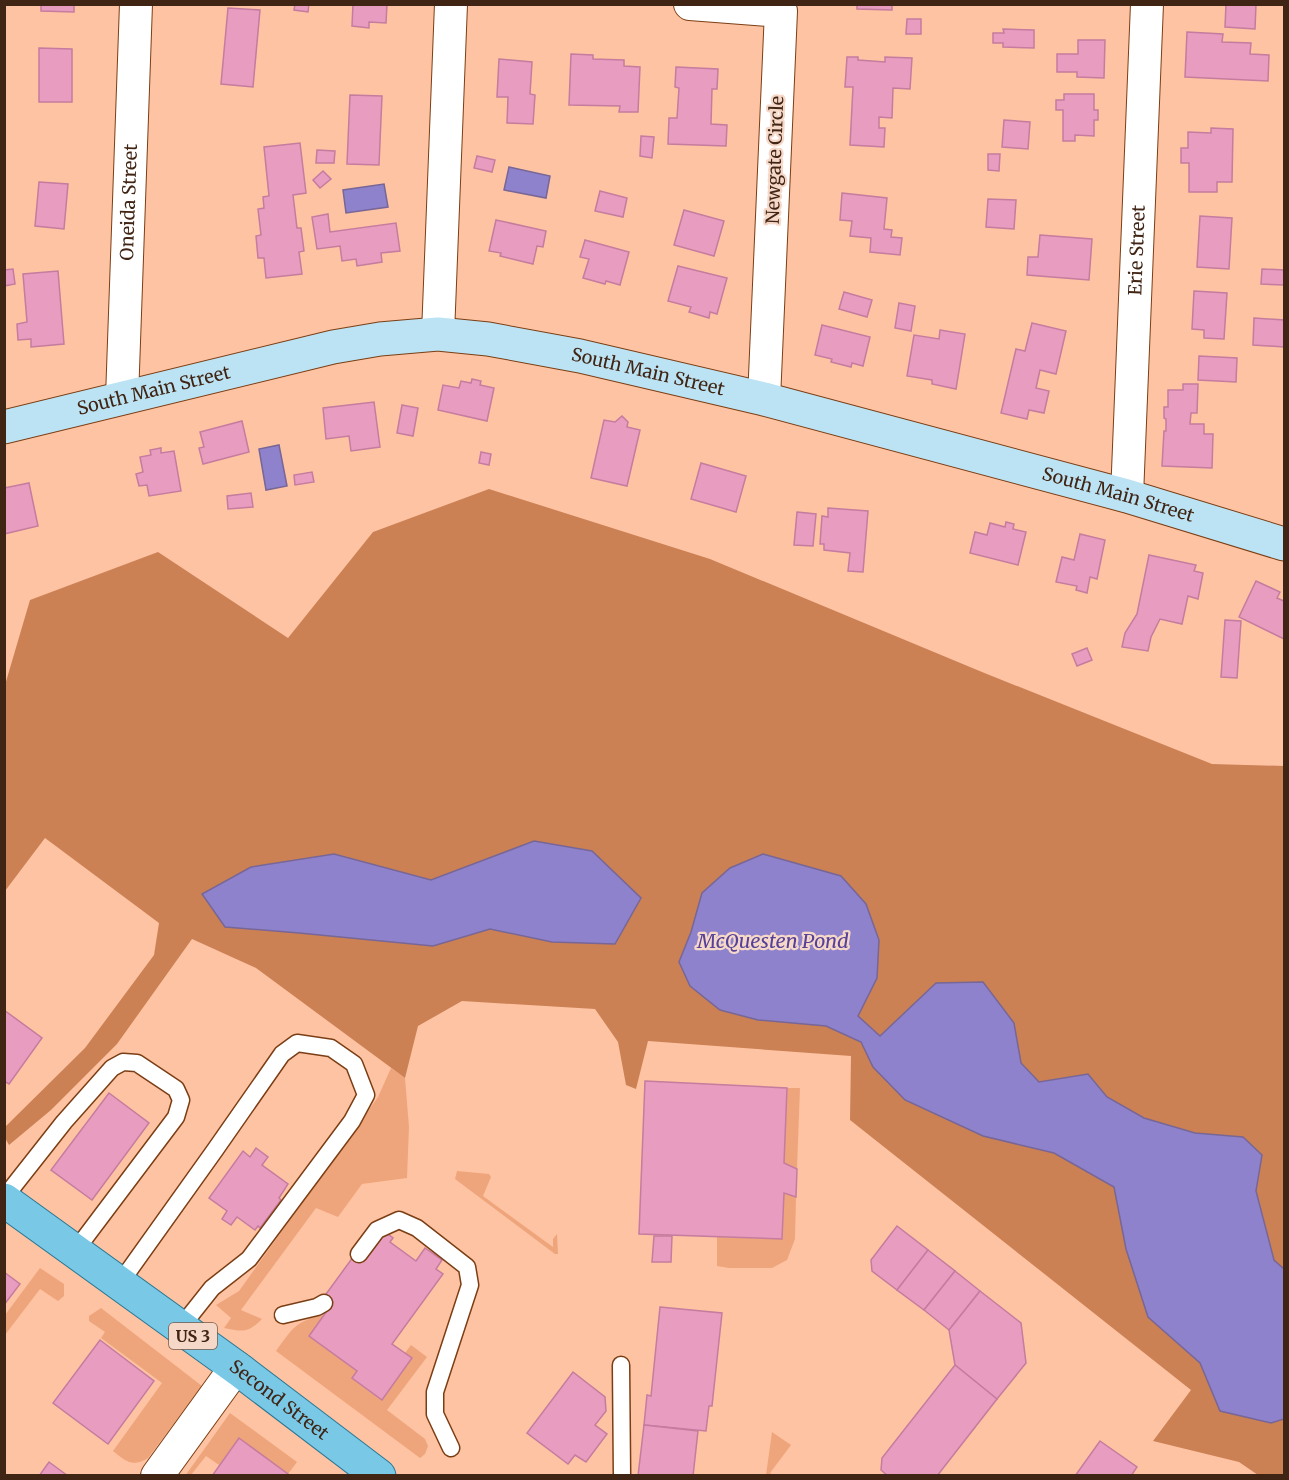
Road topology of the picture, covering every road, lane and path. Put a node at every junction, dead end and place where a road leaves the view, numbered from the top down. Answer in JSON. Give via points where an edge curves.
{"nodes":[{"id":1,"x":136,"y":4,"type":"edge"},
{"id":2,"x":451,"y":4,"type":"edge"},
{"id":3,"x":690,"y":4,"type":"edge"},
{"id":4,"x":1147,"y":4,"type":"edge"},
{"id":5,"x":438,"y":334,"type":"junction"},
{"id":6,"x":122,"y":398,"type":"junction"},
{"id":7,"x":764,"y":399,"type":"junction"},
{"id":8,"x":4,"y":427,"type":"edge"},
{"id":9,"x":1128,"y":496,"type":"junction"},
{"id":10,"x":1284,"y":544,"type":"edge"},
{"id":11,"x":4,"y":1199,"type":"edge"},
{"id":12,"x":75,"y":1251,"type":"junction"},
{"id":13,"x":359,"y":1254,"type":"dead end"},
{"id":14,"x":120,"y":1283,"type":"junction"},
{"id":15,"x":324,"y":1303,"type":"dead end"},
{"id":16,"x":283,"y":1315,"type":"dead end"},
{"id":17,"x":181,"y":1327,"type":"junction"},
{"id":18,"x":621,"y":1365,"type":"dead end"},
{"id":19,"x":236,"y":1367,"type":"junction"},
{"id":20,"x":451,"y":1448,"type":"dead end"},
{"id":21,"x":157,"y":1476,"type":"edge"},
{"id":22,"x":379,"y":1476,"type":"edge"},
{"id":23,"x":622,"y":1476,"type":"edge"}],
"edges":[{"from":1,"to":6,"type":"street","name":"Oneida Street"},
{"from":2,"to":5,"type":"street"},
{"from":3,"to":7,"type":"street","name":"Newgate Circle","via":[[781,11]]},
{"from":4,"to":9,"type":"street","name":"Erie Street"},
{"from":5,"to":6,"type":"main road","name":"South Main Street","via":[[333,347]]},
{"from":5,"to":7,"type":"main road","name":"South Main Street","via":[[580,356]]},
{"from":6,"to":8,"type":"main road","name":"South Main Street"},
{"from":7,"to":9,"type":"main road","name":"South Main Street"},
{"from":9,"to":10,"type":"main road","name":"South Main Street"},
{"from":11,"to":12,"type":"main road","name":"Second Street","number":"US 3"},
{"from":11,"to":12,"type":"lane","via":[[112,1068],[123,1062],[137,1063],[176,1089],[181,1100],[176,1117]]},
{"from":12,"to":14,"type":"main road","name":"Second Street","number":"US 3"},
{"from":13,"to":20,"type":"lane","via":[[376,1230],[399,1220],[417,1228],[467,1267],[470,1285],[435,1392],[435,1414]]},
{"from":14,"to":17,"type":"main road","name":"Second Street","number":"US 3"},
{"from":14,"to":17,"type":"lane","via":[[282,1054],[297,1043],[331,1048],[354,1064],[366,1095],[352,1121],[249,1259],[212,1288]]},
{"from":15,"to":16,"type":"lane"},
{"from":17,"to":19,"type":"main road","name":"Second Street","number":"US 3"},
{"from":18,"to":23,"type":"lane"},
{"from":19,"to":21,"type":"street"},
{"from":19,"to":22,"type":"main road","name":"Second Street","number":"US 3"}]}
